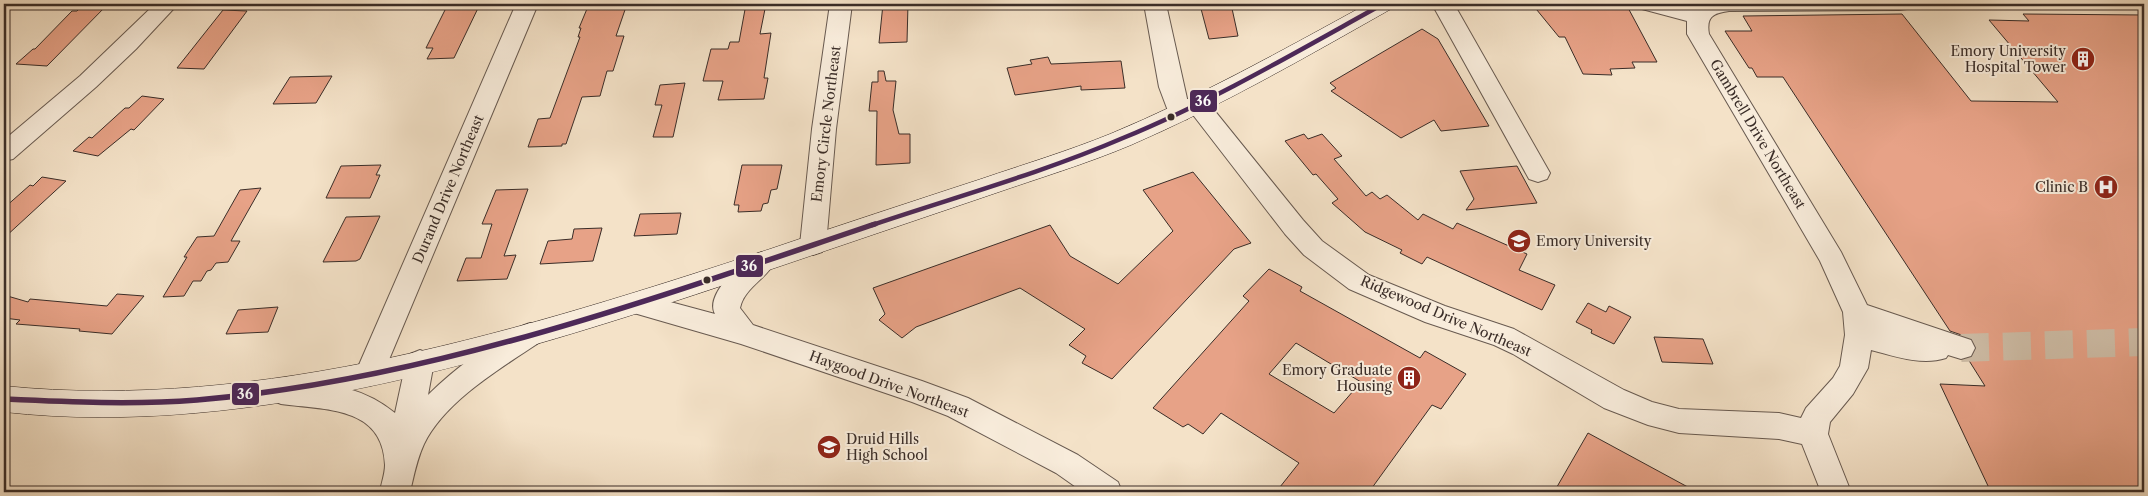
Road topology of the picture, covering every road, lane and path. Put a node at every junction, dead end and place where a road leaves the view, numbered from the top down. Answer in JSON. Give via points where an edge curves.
{"nodes":[{"id":1,"x":166,"y":4,"type":"edge"},
{"id":2,"x":527,"y":4,"type":"edge"},
{"id":3,"x":841,"y":4,"type":"edge"},
{"id":4,"x":1154,"y":4,"type":"edge"},
{"id":5,"x":1383,"y":4,"type":"edge"},
{"id":6,"x":1443,"y":4,"type":"edge"},
{"id":7,"x":1650,"y":4,"type":"edge"},
{"id":8,"x":1899,"y":4,"type":"edge"},
{"id":9,"x":1697,"y":17,"type":"junction"},
{"id":10,"x":1188,"y":109,"type":"junction"},
{"id":11,"x":4,"y":153,"type":"edge"},
{"id":12,"x":1538,"y":173,"type":"dead end"},
{"id":13,"x":813,"y":245,"type":"junction"},
{"id":14,"x":762,"y":262,"type":"junction"},
{"id":15,"x":637,"y":304,"type":"junction"},
{"id":16,"x":532,"y":333,"type":"junction"},
{"id":17,"x":743,"y":333,"type":"junction"},
{"id":18,"x":420,"y":362,"type":"junction"},
{"id":19,"x":369,"y":374,"type":"junction"},
{"id":20,"x":274,"y":391,"type":"junction"},
{"id":21,"x":4,"y":399,"type":"edge"},
{"id":22,"x":1813,"y":434,"type":"junction"},
{"id":23,"x":397,"y":479,"type":"edge"},
{"id":24,"x":1107,"y":492,"type":"edge"},
{"id":25,"x":1836,"y":492,"type":"edge"}],
"edges":[{"from":1,"to":11,"type":"street","via":[[104,69]]},
{"from":2,"to":19,"type":"street","name":"Durand Drive Northeast"},
{"from":3,"to":13,"type":"street","name":"Emory Circle Northeast"},
{"from":4,"to":10,"type":"street","name":"Ridgewood Drive Northeast","via":[[1171,87]]},
{"from":5,"to":10,"type":"main road"},
{"from":6,"to":12,"type":"street"},
{"from":7,"to":9,"type":"street"},
{"from":8,"to":9,"type":"street","via":[[1728,5],[1715,7]]},
{"from":9,"to":22,"type":"street","name":"Gambrell Drive Northeast","via":[[1698,34],[1832,259],[1858,323],[1854,368],[1816,417]]},
{"from":10,"to":13,"type":"main road","via":[[1091,151]]},
{"from":10,"to":22,"type":"street","name":"Ridgewood Drive Northeast","via":[[1313,248],[1359,282],[1421,309],[1504,337],[1614,399],[1648,414],[1679,421],[1779,426]]},
{"from":13,"to":14,"type":"main road"},
{"from":14,"to":15,"type":"main road"},
{"from":14,"to":17,"type":"street","via":[[729,294],[726,310]]},
{"from":15,"to":16,"type":"main road"},
{"from":15,"to":17,"type":"street","name":"Haygood Drive Northeast"},
{"from":16,"to":18,"type":"main road"},
{"from":16,"to":23,"type":"street","via":[[449,392],[416,432]]},
{"from":17,"to":24,"type":"street","name":"Haygood Drive Northeast","via":[[958,407],[1066,464]]},
{"from":18,"to":19,"type":"main road"},
{"from":18,"to":23,"type":"street"},
{"from":19,"to":20,"type":"main road"},
{"from":20,"to":21,"type":"main road","via":[[126,405],[72,405]]},
{"from":20,"to":23,"type":"street","via":[[354,401],[374,412],[394,436]]},
{"from":22,"to":25,"type":"street"}]}
